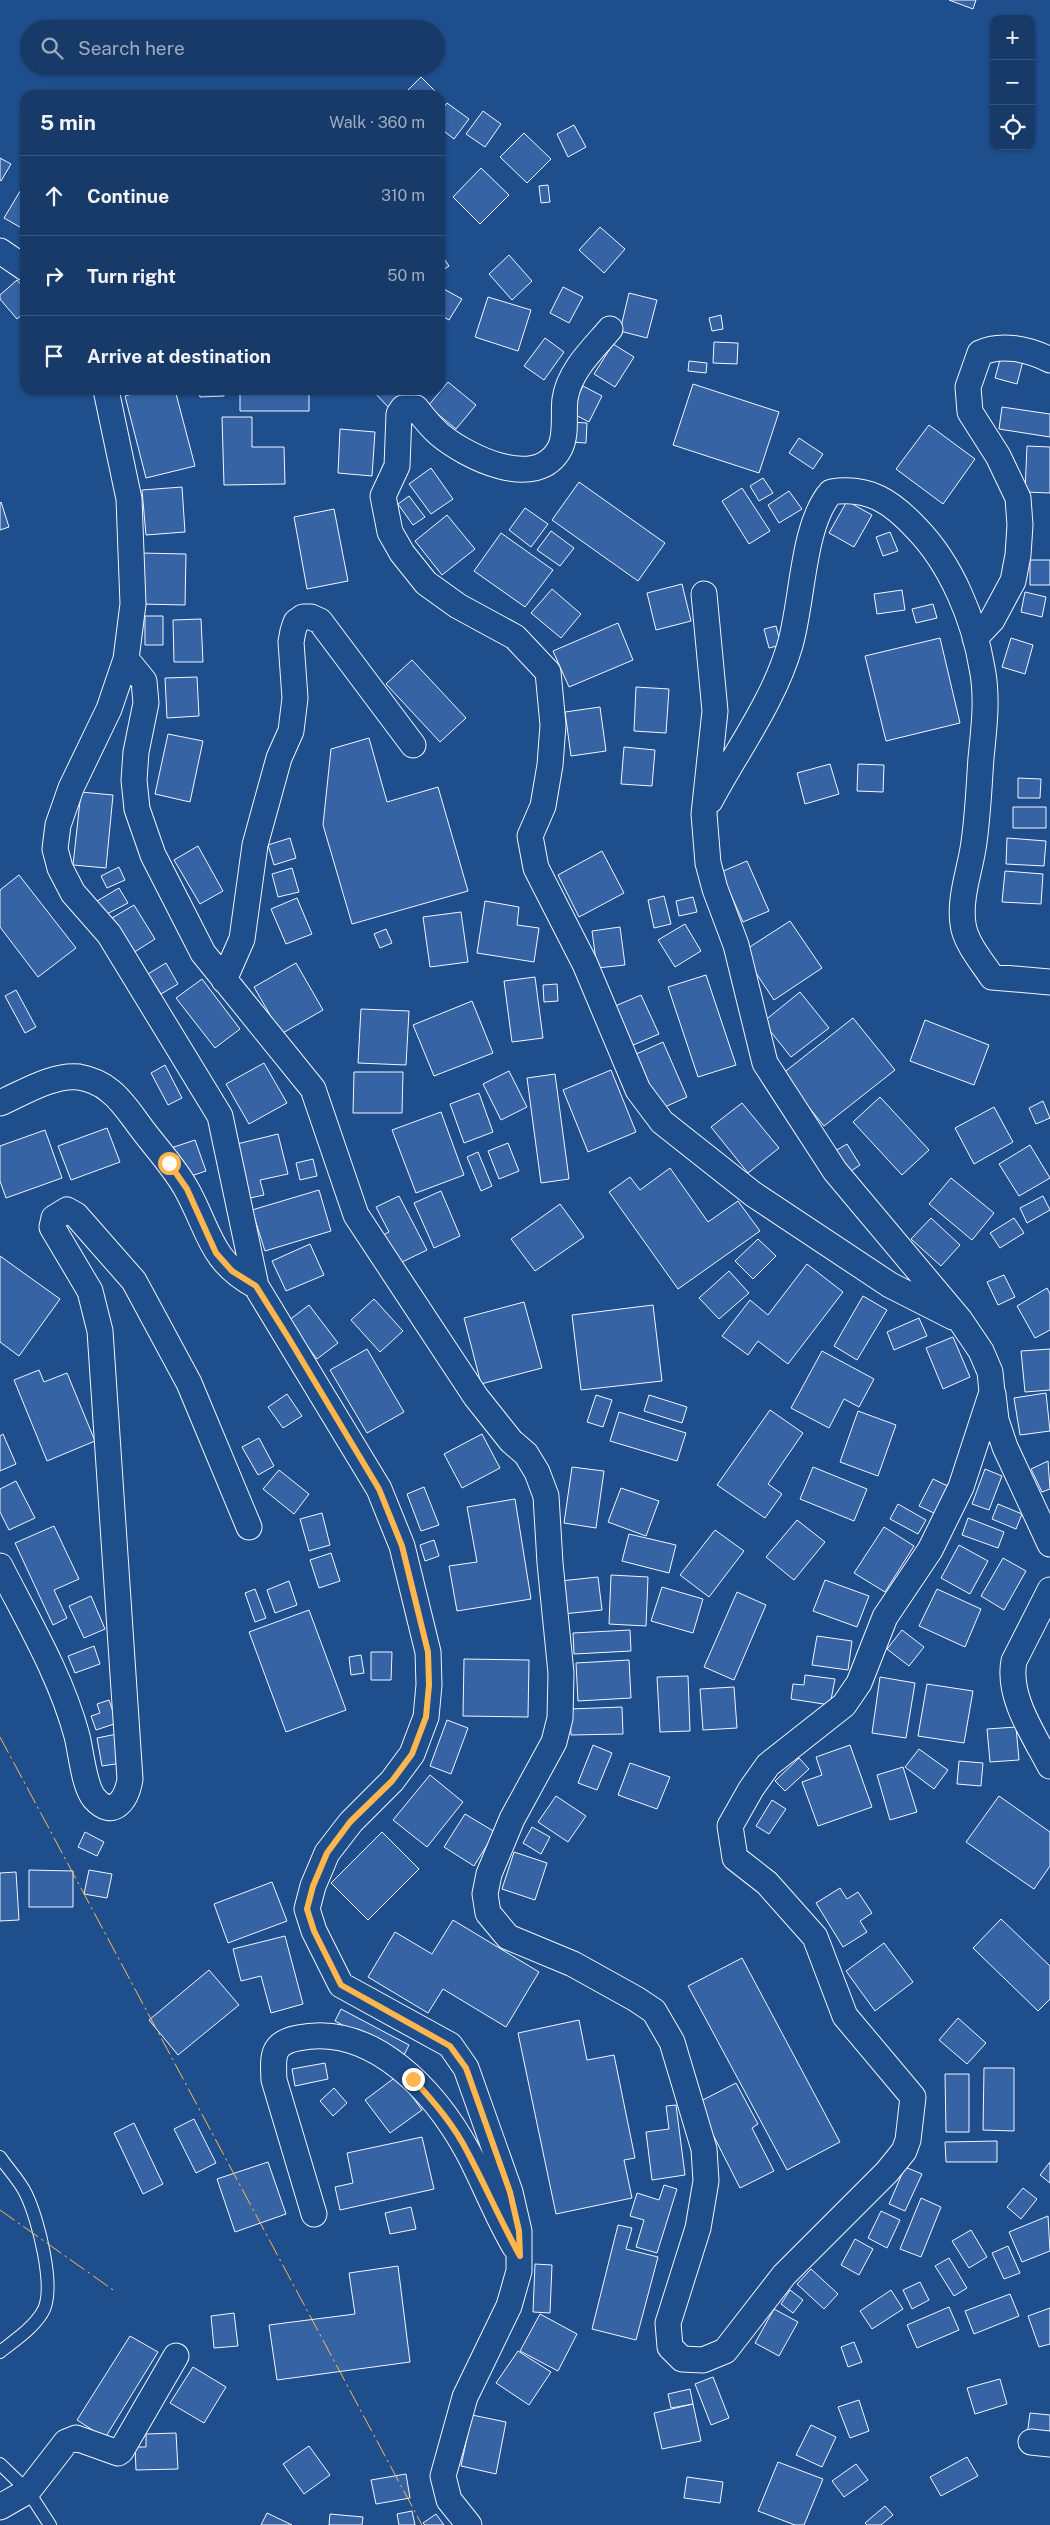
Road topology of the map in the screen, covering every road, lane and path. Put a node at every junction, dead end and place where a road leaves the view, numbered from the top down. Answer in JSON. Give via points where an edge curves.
{"nodes":[{"id":1,"x":0,"y":251,"type":"edge"},
{"id":2,"x":20,"y":265,"type":"edge"},
{"id":3,"x":610,"y":329,"type":"dead end"},
{"id":4,"x":1050,"y":360,"type":"edge"},
{"id":5,"x":107,"y":395,"type":"edge"},
{"id":6,"x":704,"y":594,"type":"dead end"},
{"id":7,"x":975,"y":638,"type":"junction"},
{"id":8,"x":126,"y":659,"type":"junction"},
{"id":9,"x":413,"y":745,"type":"dead end"},
{"id":10,"x":704,"y":814,"type":"junction"},
{"id":11,"x":224,"y":980,"type":"junction"},
{"id":12,"x":1050,"y":982,"type":"edge"},
{"id":13,"x":0,"y":1103,"type":"edge"},
{"id":14,"x":256,"y":1286,"type":"junction"},
{"id":15,"x":960,"y":1320,"type":"junction"},
{"id":16,"x":992,"y":1392,"type":"junction"},
{"id":17,"x":249,"y":1527,"type":"dead end"},
{"id":18,"x":1050,"y":1544,"type":"edge"},
{"id":19,"x":0,"y":1566,"type":"edge"},
{"id":20,"x":1050,"y":1590,"type":"edge"},
{"id":21,"x":1050,"y":1766,"type":"edge"},
{"id":22,"x":0,"y":2157,"type":"edge"},
{"id":23,"x":314,"y":2214,"type":"dead end"},
{"id":24,"x":520,"y":2256,"type":"junction"},
{"id":25,"x":0,"y":2352,"type":"edge"},
{"id":26,"x":176,"y":2356,"type":"dead end"},
{"id":27,"x":0,"y":2464,"type":"edge"},
{"id":28,"x":28,"y":2491,"type":"junction"},
{"id":29,"x":0,"y":2507,"type":"edge"},
{"id":30,"x":50,"y":2525,"type":"edge"},
{"id":31,"x":469,"y":2525,"type":"edge"}],
"edges":[{"from":1,"to":2,"type":"street"},
{"from":3,"to":15,"type":"street","via":[[577,369],[565,397],[560,449],[537,467],[506,467],[476,458],[438,433],[416,408],[402,408],[397,466],[383,496],[390,532],[426,583],[458,606],[515,637],[548,672],[553,725],[542,806],[530,836],[536,868],[585,964],[638,1090],[648,1106],[662,1122],[753,1194],[890,1286]]},
{"from":4,"to":7,"type":"street","via":[[1024,350],[992,347],[980,353],[968,386],[970,412],[998,456],[1018,498],[1020,525],[1013,580],[992,620]]},
{"from":5,"to":8,"type":"street","via":[[129,500],[133,604]]},
{"from":6,"to":10,"type":"street","via":[[715,711]]},
{"from":7,"to":10,"type":"street","via":[[947,570],[926,538],[903,514],[884,499],[865,492],[847,489],[831,492],[822,502],[816,520],[790,645],[764,708]]},
{"from":7,"to":12,"type":"street","via":[[983,668],[985,710],[974,843],[962,925],[972,948],[992,977]]},
{"from":8,"to":11,"type":"street","via":[[144,681],[146,702],[135,771],[137,809],[157,863],[203,952]]},
{"from":8,"to":14,"type":"street","via":[[109,709],[71,788],[58,825],[55,849],[60,868],[74,893],[109,934],[220,1116]]},
{"from":9,"to":11,"type":"street","via":[[320,622],[311,617],[303,617],[296,622],[291,642],[295,698],[291,731],[279,758],[254,845],[242,939]]},
{"from":10,"to":15,"type":"street","via":[[708,863],[736,945],[765,1063],[835,1171]]},
{"from":11,"to":16,"type":"street","via":[[313,1089],[356,1215],[476,1397],[511,1441],[526,1454],[546,1496],[561,1672],[560,1718],[554,1742],[512,1819],[489,1874],[485,1894],[488,1913],[508,1937],[573,1964],[642,2003],[654,2011],[672,2042],[704,2149],[706,2181],[698,2228],[668,2323],[670,2347],[682,2359],[703,2360],[725,2351],[784,2274],[888,2172],[908,2140],[913,2097],[845,2016],[815,1937],[767,1883],[735,1858],[730,1826],[768,1765],[844,1705],[859,1684],[885,1617],[930,1550],[961,1487]]},
{"from":13,"to":14,"type":"street","via":[[64,1078],[79,1077],[106,1088],[125,1106],[187,1189],[221,1259],[232,1271]]},
{"from":14,"to":24,"type":"street","via":[[379,1489],[402,1546],[428,1652],[426,1717],[412,1754],[392,1781],[350,1822],[327,1853],[307,1909],[314,1931],[341,1985],[450,2046],[466,2068],[510,2192],[519,2231]]},
{"from":15,"to":16,"type":"street","via":[[990,1372]]},
{"from":16,"to":18,"type":"street","via":[[996,1420],[1005,1447]]},
{"from":17,"to":19,"type":"street","via":[[189,1383],[134,1281],[76,1215],[67,1210],[54,1218],[52,1227],[90,1291],[100,1330],[130,1779],[128,1794],[121,1804],[112,1808],[102,1806],[93,1797],[76,1734],[52,1668]]},
{"from":20,"to":21,"type":"street","via":[[1014,1661],[1012,1673],[1022,1712]]},
{"from":22,"to":25,"type":"lane","via":[[26,2194],[39,2233],[48,2299],[43,2312],[25,2333]]},
{"from":23,"to":24,"type":"street","via":[[274,2080],[273,2058],[278,2046],[288,2040],[303,2036],[332,2036],[367,2047],[398,2065],[430,2097],[468,2152]]},
{"from":24,"to":31,"type":"street","via":[[509,2306],[464,2398],[443,2476],[449,2500]]},
{"from":26,"to":28,"type":"street","via":[[123,2449],[118,2453],[76,2438],[70,2440],[60,2448]]},
{"from":27,"to":28,"type":"lane"},
{"from":28,"to":29,"type":"street"},
{"from":28,"to":30,"type":"lane"}]}
